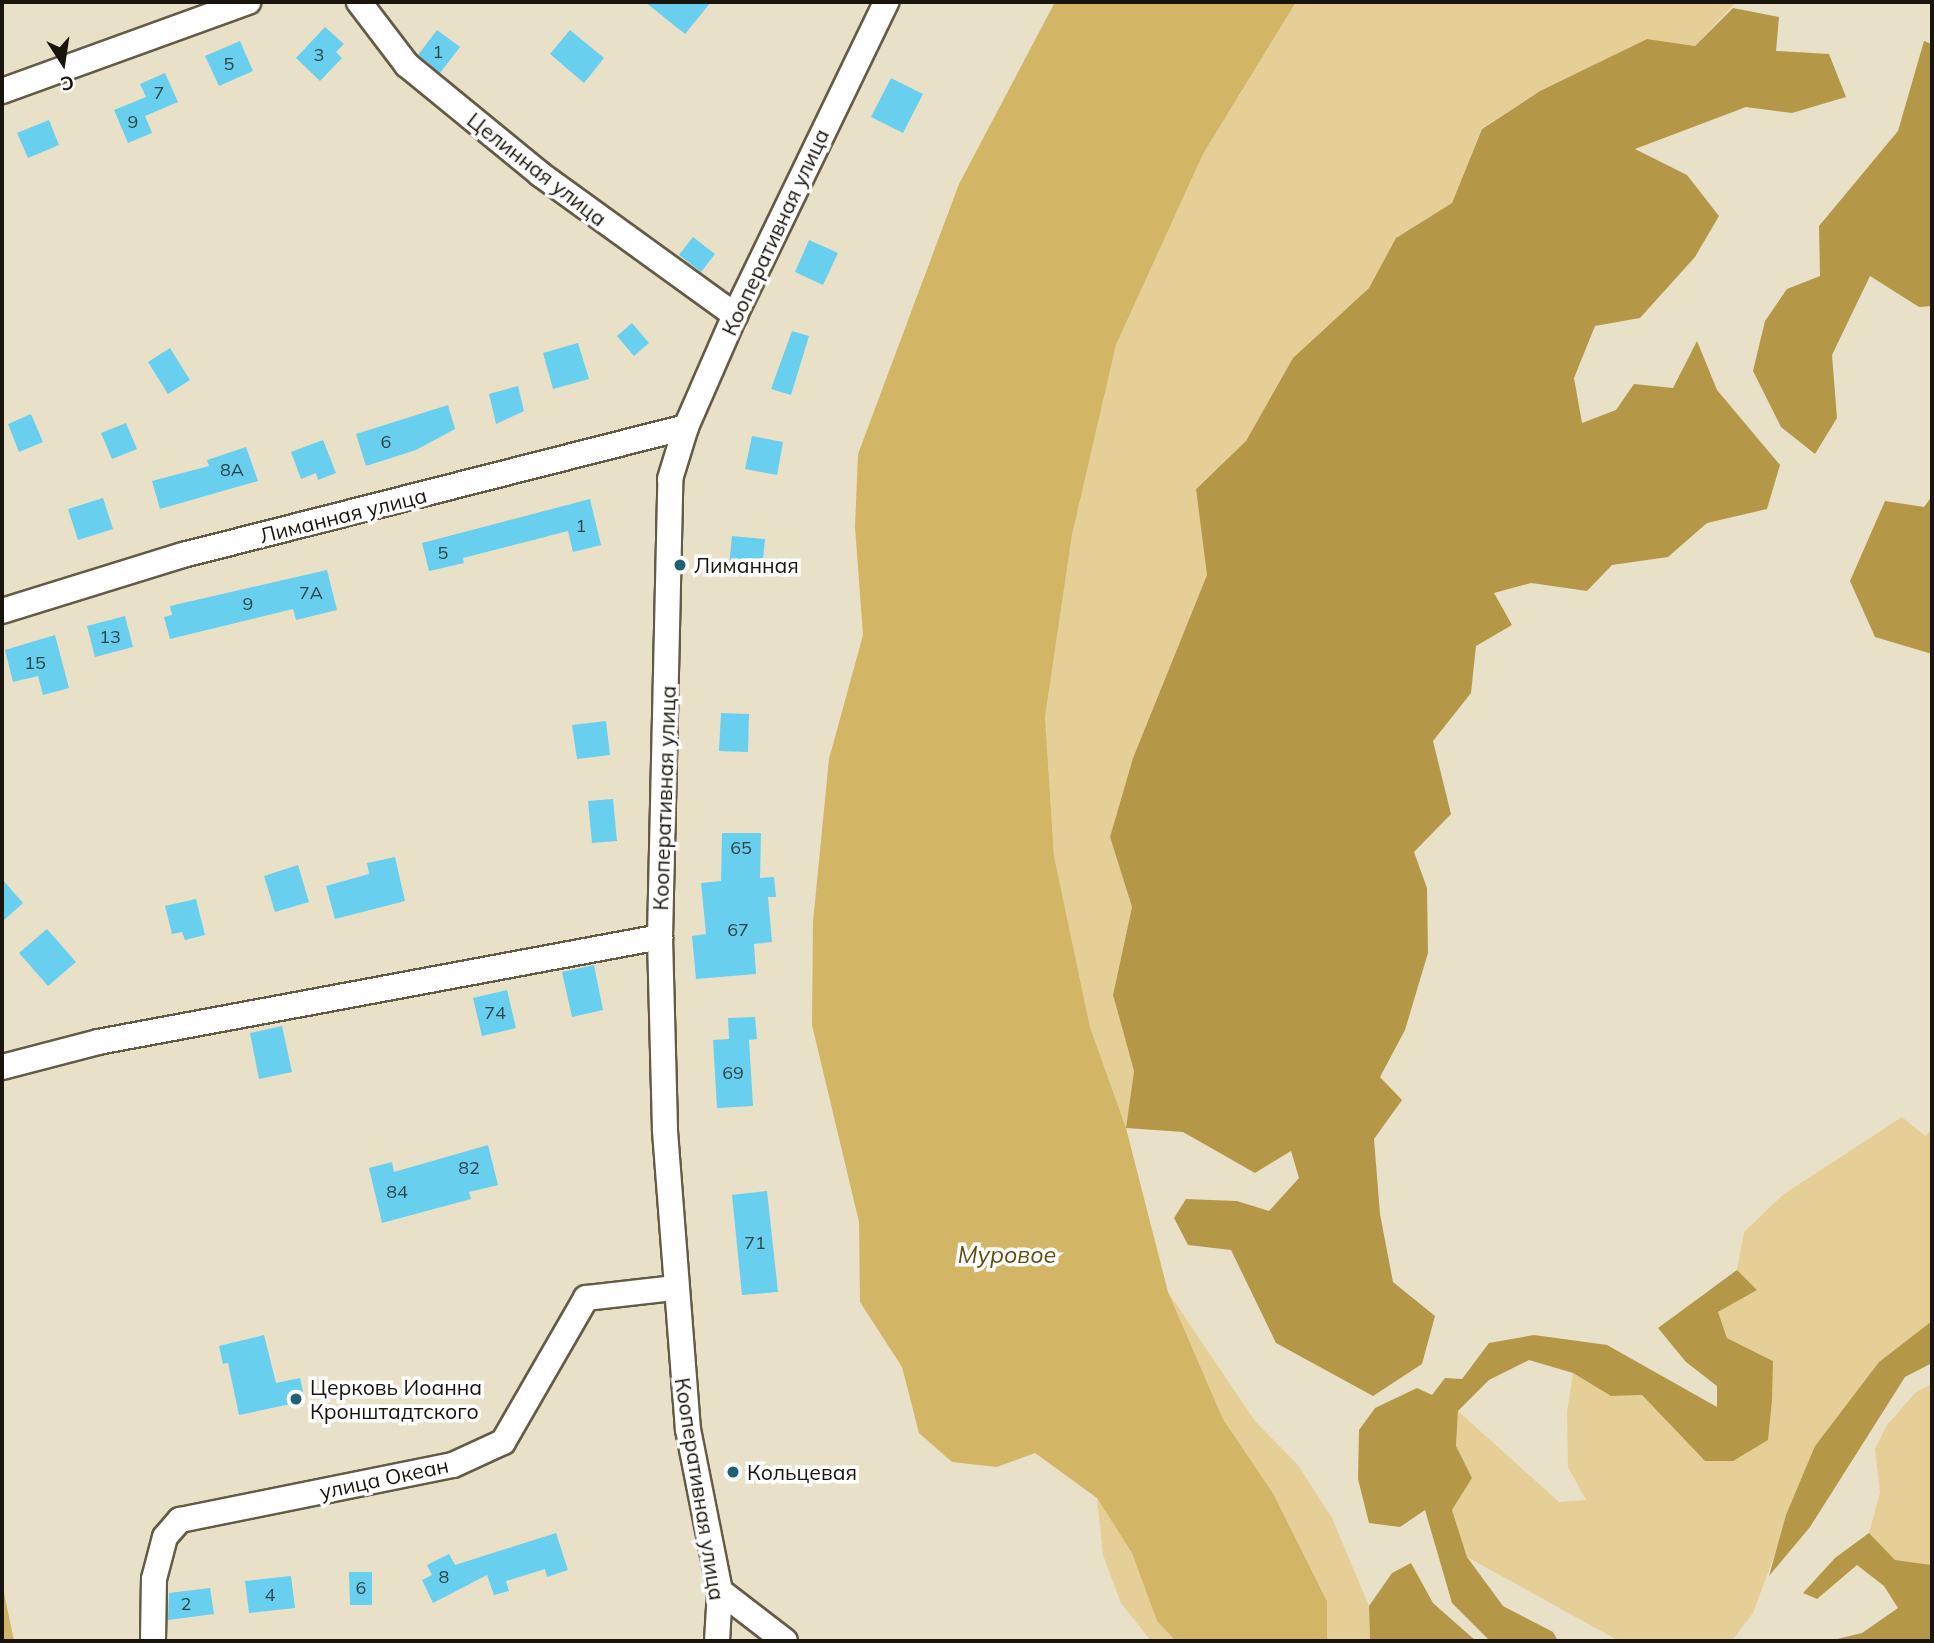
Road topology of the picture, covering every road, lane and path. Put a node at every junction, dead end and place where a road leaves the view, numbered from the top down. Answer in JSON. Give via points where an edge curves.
{"nodes":[{"id":1,"x":248,"y":2,"type":"edge"},
{"id":2,"x":359,"y":2,"type":"edge"},
{"id":3,"x":886,"y":2,"type":"edge"},
{"id":4,"x":2,"y":91,"type":"edge"},
{"id":5,"x":735,"y":314,"type":"junction"},
{"id":6,"x":686,"y":427,"type":"junction"},
{"id":7,"x":2,"y":611,"type":"edge"},
{"id":8,"x":660,"y":937,"type":"junction"},
{"id":9,"x":2,"y":1067,"type":"edge"},
{"id":10,"x":674,"y":1288,"type":"junction"},
{"id":11,"x":720,"y":1591,"type":"junction"},
{"id":12,"x":718,"y":1640,"type":"edge"},
{"id":13,"x":153,"y":1641,"type":"edge"},
{"id":14,"x":785,"y":1641,"type":"edge"}],
"edges":[{"from":1,"to":4,"type":"street"},
{"from":2,"to":5,"type":"street","name":"Целинная улица","via":[[407,65],[540,174]]},
{"from":3,"to":5,"type":"street","name":"Кооперативная улица"},
{"from":5,"to":6,"type":"street","name":"Кооперативная улица"},
{"from":6,"to":7,"type":"street","name":"Лиманная улица","via":[[183,555]]},
{"from":6,"to":8,"type":"street","name":"Кооперативная улица","via":[[670,479]]},
{"from":8,"to":9,"type":"street","via":[[98,1042]]},
{"from":8,"to":10,"type":"street","name":"Кооперативная улица"},
{"from":10,"to":11,"type":"street","name":"Кооперативная улица","via":[[688,1430]]},
{"from":10,"to":13,"type":"street","name":"улица Океан","via":[[586,1298],[503,1442],[453,1465],[180,1520],[165,1537],[154,1579]]},
{"from":11,"to":12,"type":"street","name":"Кооперативная улица"},
{"from":11,"to":14,"type":"street"}]}
